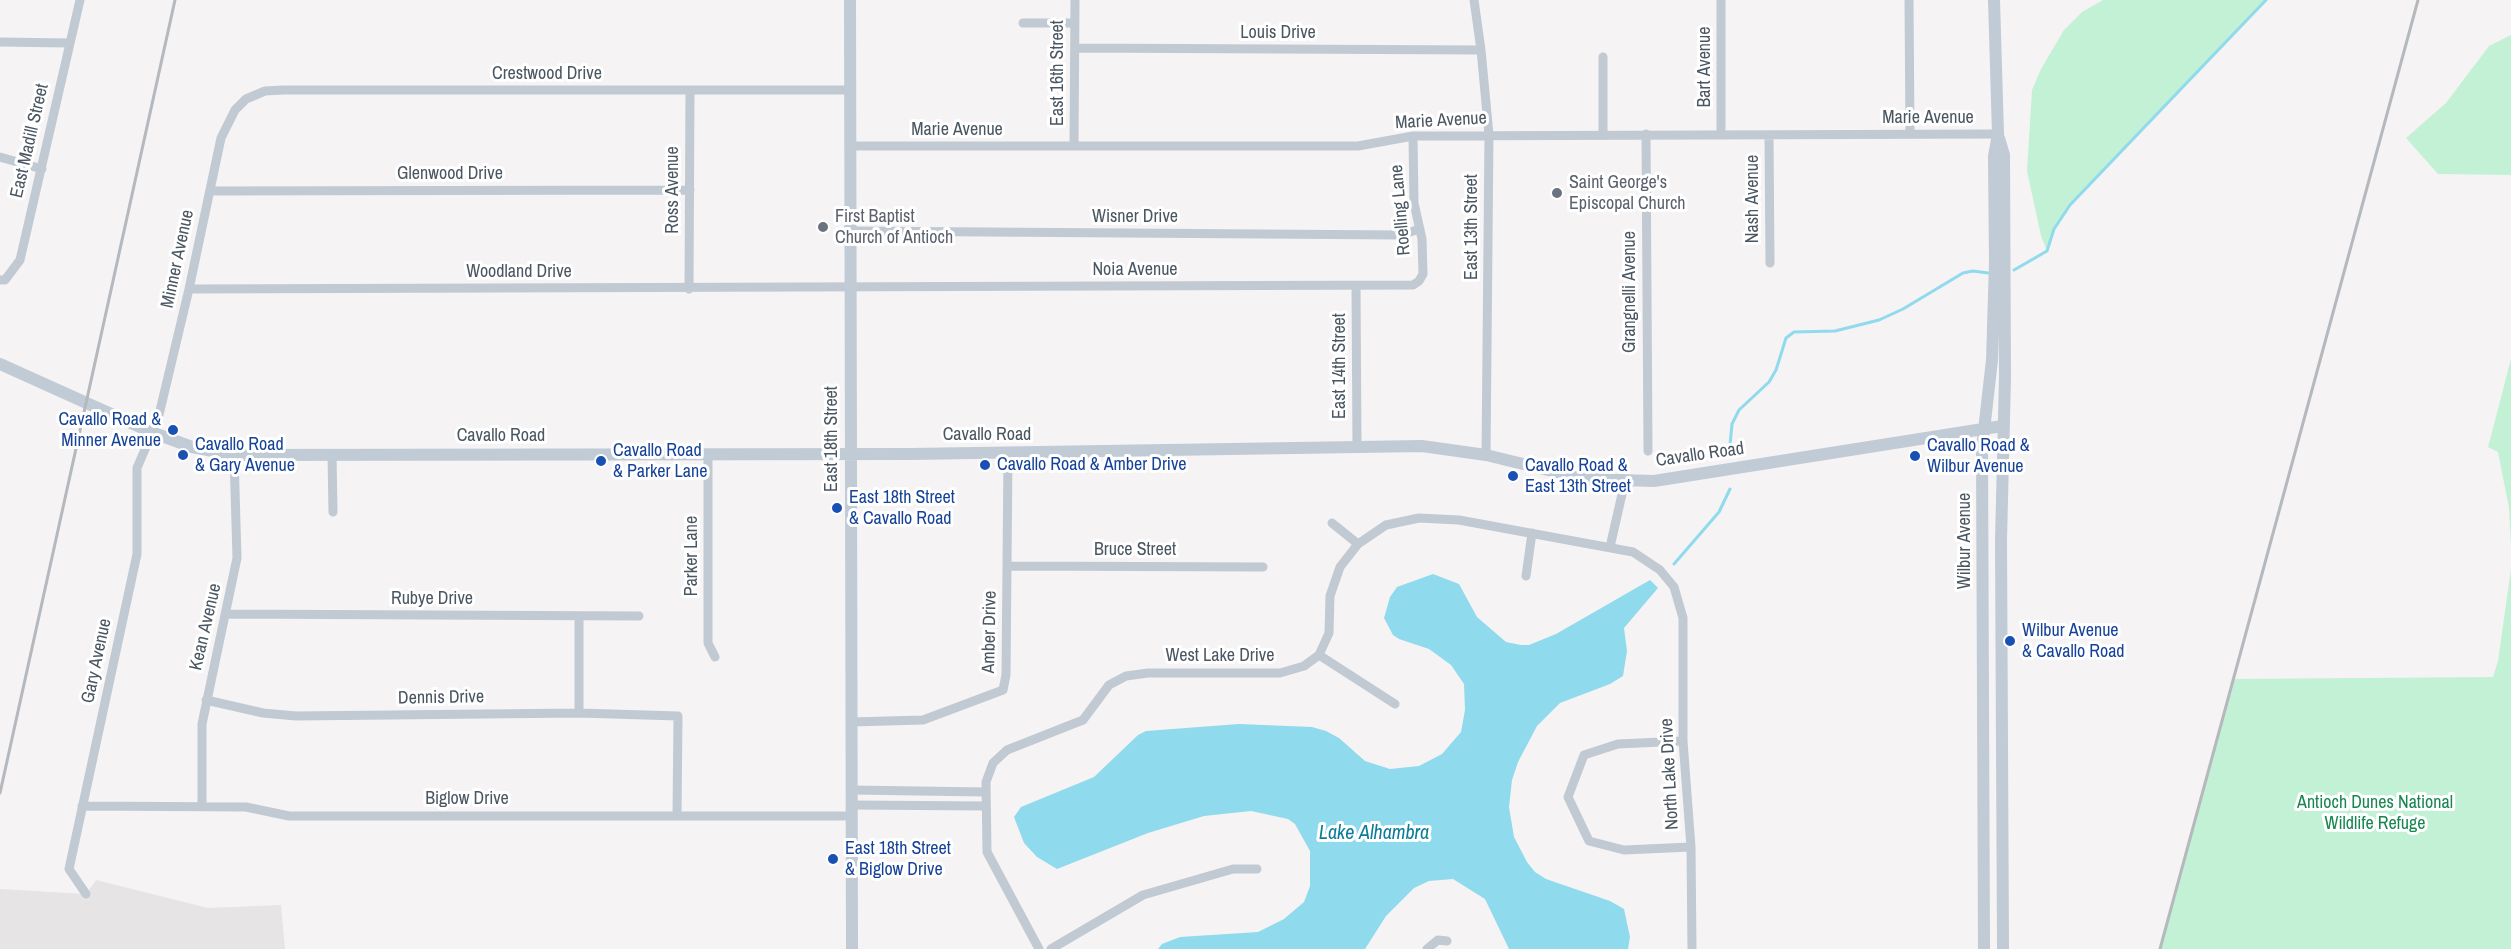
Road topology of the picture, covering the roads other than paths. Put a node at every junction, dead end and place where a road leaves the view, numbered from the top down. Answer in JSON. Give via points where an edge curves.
{"nodes":[{"id":1,"x":80,"y":0,"type":"edge"},
{"id":2,"x":850,"y":0,"type":"edge"},
{"id":3,"x":1075,"y":0,"type":"edge"},
{"id":4,"x":1474,"y":0,"type":"edge"},
{"id":5,"x":1721,"y":0,"type":"edge"},
{"id":6,"x":1909,"y":0,"type":"edge"},
{"id":7,"x":1994,"y":0,"type":"edge"},
{"id":8,"x":1023,"y":23,"type":"dead end"},
{"id":9,"x":1075,"y":23,"type":"junction"},
{"id":10,"x":0,"y":42,"type":"edge"},
{"id":11,"x":69,"y":43,"type":"junction"},
{"id":12,"x":1075,"y":48,"type":"junction"},
{"id":13,"x":1481,"y":50,"type":"junction"},
{"id":14,"x":1603,"y":57,"type":"dead end"},
{"id":15,"x":690,"y":90,"type":"junction"},
{"id":16,"x":849,"y":90,"type":"junction"},
{"id":17,"x":246,"y":99,"type":"joint"},
{"id":18,"x":1604,"y":134,"type":"junction"},
{"id":19,"x":1646,"y":134,"type":"junction"},
{"id":20,"x":1721,"y":134,"type":"junction"},
{"id":21,"x":1910,"y":134,"type":"junction"},
{"id":22,"x":1998,"y":134,"type":"junction"},
{"id":23,"x":1489,"y":135,"type":"junction"},
{"id":24,"x":1769,"y":135,"type":"junction"},
{"id":25,"x":1413,"y":136,"type":"junction"},
{"id":26,"x":850,"y":146,"type":"junction"},
{"id":27,"x":1074,"y":146,"type":"junction"},
{"id":28,"x":0,"y":157,"type":"edge"},
{"id":29,"x":42,"y":169,"type":"junction"},
{"id":30,"x":210,"y":190,"type":"junction"},
{"id":31,"x":690,"y":190,"type":"junction"},
{"id":32,"x":1420,"y":229,"type":"junction"},
{"id":33,"x":849,"y":231,"type":"junction"},
{"id":34,"x":1770,"y":263,"type":"dead end"},
{"id":35,"x":0,"y":280,"type":"edge"},
{"id":36,"x":1419,"y":281,"type":"joint"},
{"id":37,"x":1356,"y":286,"type":"junction"},
{"id":38,"x":849,"y":287,"type":"junction"},
{"id":39,"x":189,"y":289,"type":"junction"},
{"id":40,"x":689,"y":289,"type":"junction"},
{"id":41,"x":0,"y":364,"type":"edge"},
{"id":42,"x":2002,"y":426,"type":"junction"},
{"id":43,"x":1984,"y":429,"type":"junction"},
{"id":44,"x":151,"y":432,"type":"junction"},
{"id":45,"x":1357,"y":447,"type":"junction"},
{"id":46,"x":1648,"y":451,"type":"dead end"},
{"id":47,"x":1008,"y":453,"type":"junction"},
{"id":48,"x":332,"y":454,"type":"junction"},
{"id":49,"x":708,"y":454,"type":"junction"},
{"id":50,"x":850,"y":454,"type":"junction"},
{"id":51,"x":234,"y":455,"type":"junction"},
{"id":52,"x":1486,"y":455,"type":"junction"},
{"id":53,"x":1625,"y":481,"type":"junction"},
{"id":54,"x":333,"y":512,"type":"dead end"},
{"id":55,"x":1332,"y":523,"type":"dead end"},
{"id":56,"x":1532,"y":533,"type":"junction"},
{"id":57,"x":1358,"y":544,"type":"junction"},
{"id":58,"x":1610,"y":547,"type":"junction"},
{"id":59,"x":1008,"y":566,"type":"junction"},
{"id":60,"x":1263,"y":567,"type":"dead end"},
{"id":61,"x":1526,"y":576,"type":"dead end"},
{"id":62,"x":225,"y":614,"type":"junction"},
{"id":63,"x":579,"y":616,"type":"junction"},
{"id":64,"x":639,"y":616,"type":"dead end"},
{"id":65,"x":1319,"y":655,"type":"junction"},
{"id":66,"x":715,"y":657,"type":"dead end"},
{"id":67,"x":206,"y":700,"type":"junction"},
{"id":68,"x":1395,"y":704,"type":"dead end"},
{"id":69,"x":579,"y":713,"type":"junction"},
{"id":70,"x":851,"y":722,"type":"junction"},
{"id":71,"x":1683,"y":741,"type":"junction"},
{"id":72,"x":1984,"y":765,"type":"junction"},
{"id":73,"x":852,"y":790,"type":"junction"},
{"id":74,"x":985,"y":800,"type":"junction"},
{"id":75,"x":82,"y":806,"type":"junction"},
{"id":76,"x":202,"y":806,"type":"junction"},
{"id":77,"x":852,"y":811,"type":"junction"},
{"id":78,"x":2002,"y":811,"type":"junction"},
{"id":79,"x":677,"y":816,"type":"junction"},
{"id":80,"x":1691,"y":847,"type":"junction"},
{"id":81,"x":1257,"y":868,"type":"dead end"},
{"id":82,"x":86,"y":894,"type":"dead end"},
{"id":83,"x":1447,"y":941,"type":"dead end"},
{"id":84,"x":852,"y":949,"type":"edge"},
{"id":85,"x":1039,"y":949,"type":"edge"},
{"id":86,"x":1051,"y":949,"type":"edge"},
{"id":87,"x":1428,"y":949,"type":"edge"},
{"id":88,"x":1692,"y":949,"type":"edge"},
{"id":89,"x":1984,"y":949,"type":"edge"},
{"id":90,"x":2003,"y":949,"type":"edge"}],
"edges":[{"from":1,"to":11,"type":"street","name":"East Madill Street"},
{"from":2,"to":16,"type":"main road","name":"East 18th Street"},
{"from":3,"to":9,"type":"street","name":"East 16th Street"},
{"from":4,"to":13,"type":"street","name":"East 13th Street"},
{"from":5,"to":20,"type":"street","name":"Bart Avenue"},
{"from":6,"to":21,"type":"street"},
{"from":7,"to":22,"type":"main road","name":"Wilbur Avenue"},
{"from":8,"to":9,"type":"street"},
{"from":9,"to":12,"type":"street","name":"East 16th Street"},
{"from":10,"to":11,"type":"street"},
{"from":11,"to":29,"type":"street","name":"East Madill Street"},
{"from":12,"to":13,"type":"street","name":"Louis Drive"},
{"from":12,"to":27,"type":"street","name":"East 16th Street"},
{"from":13,"to":23,"type":"street","name":"East 13th Street"},
{"from":14,"to":18,"type":"street"},
{"from":15,"to":16,"type":"street","name":"Crestwood Drive"},
{"from":15,"to":17,"type":"street","name":"Crestwood Drive","via":[[283,90],[265,91]]},
{"from":15,"to":31,"type":"street","name":"Ross Avenue"},
{"from":16,"to":26,"type":"main road","name":"East 18th Street"},
{"from":17,"to":30,"type":"street","name":"Minner Avenue","via":[[235,110],[221,138]]},
{"from":18,"to":19,"type":"street","name":"Marie Avenue"},
{"from":18,"to":23,"type":"street","name":"Marie Avenue"},
{"from":19,"to":20,"type":"street","name":"Marie Avenue"},
{"from":19,"to":46,"type":"street","name":"Grangnelli Avenue"},
{"from":20,"to":24,"type":"street","name":"Marie Avenue"},
{"from":21,"to":22,"type":"street","name":"Marie Avenue"},
{"from":21,"to":24,"type":"street","name":"Marie Avenue"},
{"from":22,"to":42,"type":"main road","name":"Wilbur Avenue","via":[[2004,155]]},
{"from":22,"to":43,"type":"main road","name":"Wilbur Avenue","via":[[1994,156],[1992,360]]},
{"from":23,"to":25,"type":"street","name":"Marie Avenue"},
{"from":23,"to":52,"type":"street","name":"East 13th Street"},
{"from":24,"to":34,"type":"street","name":"Nash Avenue"},
{"from":25,"to":27,"type":"street","name":"Marie Avenue","via":[[1358,146]]},
{"from":25,"to":32,"type":"street","name":"Roelling Lane","via":[[1414,203]]},
{"from":26,"to":27,"type":"street","name":"Marie Avenue"},
{"from":26,"to":33,"type":"main road","name":"East 18th Street"},
{"from":28,"to":29,"type":"street"},
{"from":29,"to":35,"type":"street","name":"East Madill Street","via":[[20,260],[5,280]]},
{"from":30,"to":31,"type":"street","name":"Glenwood Drive"},
{"from":30,"to":39,"type":"street","name":"Minner Avenue"},
{"from":31,"to":40,"type":"street","name":"Ross Avenue"},
{"from":32,"to":33,"type":"street","name":"Wisner Drive","via":[[1400,235]]},
{"from":32,"to":36,"type":"street","name":"Roelling Lane","via":[[1423,274]]},
{"from":33,"to":38,"type":"main road","name":"East 18th Street"},
{"from":36,"to":37,"type":"street","name":"Noia Avenue","via":[[1413,285]]},
{"from":37,"to":38,"type":"street","name":"Noia Avenue"},
{"from":37,"to":45,"type":"street","name":"East 14th Street"},
{"from":38,"to":40,"type":"street","name":"Woodland Drive"},
{"from":38,"to":50,"type":"main road","name":"East 18th Street"},
{"from":39,"to":40,"type":"street","name":"Woodland Drive"},
{"from":39,"to":44,"type":"street","name":"Minner Avenue","via":[[158,420]]},
{"from":41,"to":44,"type":"main road","name":"Cavallo Road"},
{"from":42,"to":43,"type":"main road","name":"Cavallo Road"},
{"from":42,"to":78,"type":"main road","name":"Wilbur Avenue"},
{"from":43,"to":53,"type":"main road","name":"Cavallo Road","via":[[1654,481]]},
{"from":43,"to":72,"type":"main road","name":"Wilbur Avenue"},
{"from":44,"to":51,"type":"main road","name":"Cavallo Road","via":[[192,447]]},
{"from":44,"to":75,"type":"street","name":"Gary Avenue","via":[[137,468],[137,554]]},
{"from":45,"to":47,"type":"main road","name":"Cavallo Road"},
{"from":45,"to":52,"type":"main road","name":"Cavallo Road","via":[[1422,446]]},
{"from":47,"to":50,"type":"main road","name":"Cavallo Road"},
{"from":47,"to":59,"type":"street","name":"Amber Drive"},
{"from":48,"to":49,"type":"main road","name":"Cavallo Road"},
{"from":48,"to":51,"type":"main road","name":"Cavallo Road"},
{"from":48,"to":54,"type":"street"},
{"from":49,"to":50,"type":"main road","name":"Cavallo Road"},
{"from":49,"to":66,"type":"street","name":"Parker Lane","via":[[708,643]]},
{"from":50,"to":70,"type":"main road","name":"East 18th Street"},
{"from":51,"to":62,"type":"street","name":"Kean Avenue","via":[[237,558]]},
{"from":52,"to":53,"type":"main road","name":"Cavallo Road","via":[[1586,479]]},
{"from":53,"to":58,"type":"street"},
{"from":55,"to":57,"type":"street"},
{"from":56,"to":57,"type":"street","via":[[1459,520],[1419,518],[1386,525]]},
{"from":56,"to":58,"type":"street"},
{"from":56,"to":61,"type":"street"},
{"from":57,"to":65,"type":"street","via":[[1340,567],[1330,596],[1329,633]]},
{"from":58,"to":71,"type":"street","name":"North Lake Drive","via":[[1648,560],[1674,587],[1683,618]]},
{"from":59,"to":60,"type":"street","name":"Bruce Street"},
{"from":59,"to":70,"type":"street","name":"Amber Drive","via":[[1003,690],[923,720]]},
{"from":62,"to":63,"type":"street","name":"Rubye Drive"},
{"from":62,"to":67,"type":"street","name":"Kean Avenue"},
{"from":63,"to":64,"type":"street","name":"Rubye Drive"},
{"from":63,"to":69,"type":"street"},
{"from":65,"to":68,"type":"street"},
{"from":65,"to":74,"type":"street","name":"West Lake Drive","via":[[1304,666],[1280,673],[1126,676],[1109,685],[1083,720],[1007,750],[993,763]]},
{"from":67,"to":69,"type":"street","name":"Dennis Drive","via":[[296,716]]},
{"from":67,"to":76,"type":"street","name":"Kean Avenue","via":[[202,724]]},
{"from":69,"to":79,"type":"street","name":"Dennis Drive","via":[[678,716]]},
{"from":70,"to":73,"type":"main road","name":"East 18th Street"},
{"from":71,"to":80,"type":"street","name":"North Lake Drive"},
{"from":71,"to":80,"type":"street","via":[[1618,744],[1584,755],[1568,797],[1589,842],[1624,850]]},
{"from":72,"to":78,"type":"main road","via":[[1991,782],[1992,801]]},
{"from":72,"to":89,"type":"main road","name":"Wilbur Avenue"},
{"from":73,"to":74,"type":"street"},
{"from":73,"to":77,"type":"main road","name":"East 18th Street"},
{"from":74,"to":77,"type":"street","name":"Biglow Drive"},
{"from":74,"to":85,"type":"street","name":"West Lake Drive","via":[[987,852]]},
{"from":75,"to":76,"type":"street","name":"Biglow Drive"},
{"from":75,"to":82,"type":"street","name":"Gary Avenue","via":[[69,869]]},
{"from":76,"to":79,"type":"street","name":"Biglow Drive","via":[[246,807],[289,816]]},
{"from":77,"to":79,"type":"street","name":"Biglow Drive"},
{"from":77,"to":84,"type":"main road","name":"East 18th Street"},
{"from":78,"to":90,"type":"main road","name":"Wilbur Avenue"},
{"from":80,"to":88,"type":"street","name":"North Lake Drive"},
{"from":81,"to":86,"type":"street","via":[[1233,869],[1143,896]]},
{"from":83,"to":87,"type":"street","via":[[1438,940]]}]}
